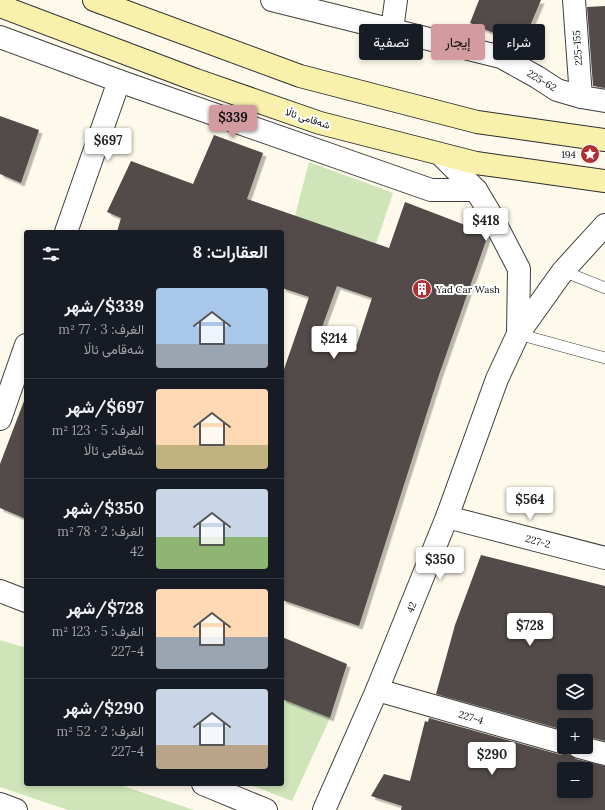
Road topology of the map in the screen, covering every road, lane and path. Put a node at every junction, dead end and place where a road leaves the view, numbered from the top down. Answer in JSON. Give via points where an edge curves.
{"nodes":[{"id":1,"x":94,"y":0,"type":"edge"},
{"id":2,"x":272,"y":0,"type":"edge"},
{"id":3,"x":396,"y":0,"type":"edge"},
{"id":4,"x":574,"y":0,"type":"edge"},
{"id":5,"x":0,"y":6,"type":"edge"},
{"id":6,"x":368,"y":24,"type":"edge"},
{"id":7,"x":393,"y":24,"type":"edge"},
{"id":8,"x":0,"y":37,"type":"edge"},
{"id":9,"x":423,"y":38,"type":"edge"},
{"id":10,"x":119,"y":81,"type":"junction"},
{"id":11,"x":581,"y":97,"type":"junction"},
{"id":12,"x":605,"y":101,"type":"edge"},
{"id":13,"x":605,"y":140,"type":"edge"},
{"id":14,"x":441,"y":155,"type":"junction"},
{"id":15,"x":605,"y":181,"type":"edge"},
{"id":16,"x":476,"y":190,"type":"junction"},
{"id":17,"x":605,"y":225,"type":"edge"},
{"id":18,"x":67,"y":230,"type":"edge"},
{"id":19,"x":563,"y":271,"type":"junction"},
{"id":20,"x":605,"y":288,"type":"edge"},
{"id":21,"x":518,"y":334,"type":"junction"},
{"id":22,"x":24,"y":351,"type":"edge"},
{"id":23,"x":605,"y":358,"type":"edge"},
{"id":24,"x":0,"y":420,"type":"edge"},
{"id":25,"x":447,"y":517,"type":"junction"},
{"id":26,"x":605,"y":558,"type":"edge"},
{"id":27,"x":0,"y":591,"type":"edge"},
{"id":28,"x":24,"y":600,"type":"edge"},
{"id":29,"x":377,"y":690,"type":"junction"},
{"id":30,"x":557,"y":741,"type":"edge"},
{"id":31,"x":593,"y":751,"type":"edge"},
{"id":32,"x":605,"y":754,"type":"edge"},
{"id":33,"x":208,"y":786,"type":"edge"},
{"id":34,"x":0,"y":804,"type":"edge"},
{"id":35,"x":16,"y":810,"type":"edge"},
{"id":36,"x":266,"y":810,"type":"edge"},
{"id":37,"x":324,"y":810,"type":"edge"}],
"edges":[{"from":1,"to":13,"type":"main road","via":[[300,76],[477,122]]},
{"from":2,"to":6,"type":"street","name":"225-62"},
{"from":3,"to":7,"type":"street"},
{"from":4,"to":11,"type":"street","name":"225-155"},
{"from":5,"to":14,"type":"main road","name":"شه‌قامی ئاڵا","via":[[196,80],[298,115]]},
{"from":8,"to":10,"type":"street"},
{"from":9,"to":11,"type":"street","name":"225-62","via":[[501,57],[557,90]]},
{"from":10,"to":16,"type":"street","via":[[431,190]]},
{"from":10,"to":18,"type":"street"},
{"from":11,"to":12,"type":"street","name":"225-62"},
{"from":14,"to":15,"type":"main road","name":"شه‌قامی ئاڵا","via":[[476,164]]},
{"from":14,"to":16,"type":"street"},
{"from":16,"to":21,"type":"street","via":[[519,269]]},
{"from":17,"to":19,"type":"street"},
{"from":19,"to":20,"type":"lane"},
{"from":19,"to":21,"type":"street"},
{"from":21,"to":23,"type":"lane"},
{"from":21,"to":25,"type":"street","name":"42","via":[[497,379]]},
{"from":22,"to":24,"type":"street"},
{"from":25,"to":26,"type":"street","name":"227-2"},
{"from":25,"to":29,"type":"street","name":"42"},
{"from":27,"to":28,"type":"street"},
{"from":29,"to":30,"type":"street","name":"227-4"},
{"from":29,"to":37,"type":"street","name":"42"},
{"from":31,"to":32,"type":"street"},
{"from":33,"to":36,"type":"street"},
{"from":34,"to":35,"type":"street"}]}
